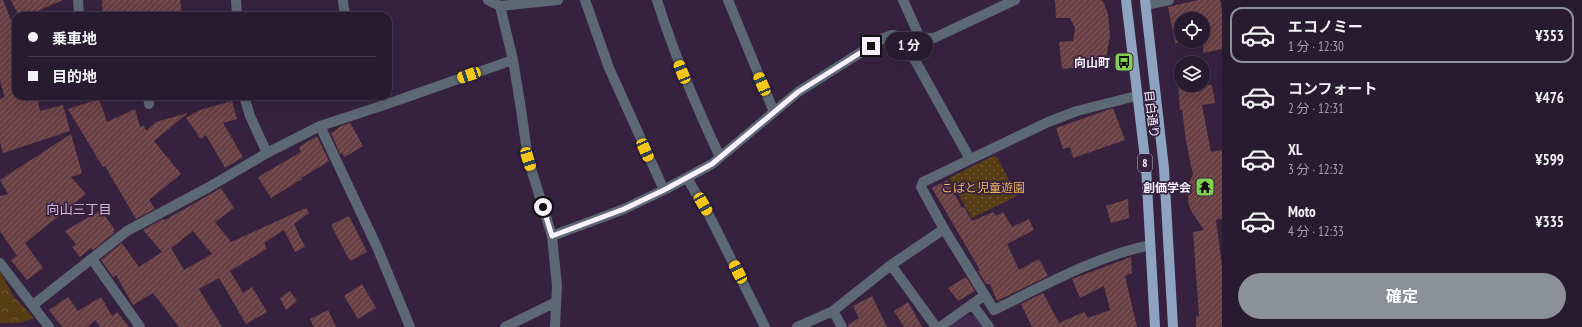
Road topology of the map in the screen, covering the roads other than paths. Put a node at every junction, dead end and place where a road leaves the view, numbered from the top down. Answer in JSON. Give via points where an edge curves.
{"nodes":[{"id":1,"x":78,"y":0,"type":"edge"},
{"id":2,"x":236,"y":0,"type":"edge"},
{"id":3,"x":343,"y":0,"type":"edge"},
{"id":4,"x":488,"y":0,"type":"edge"},
{"id":5,"x":558,"y":0,"type":"edge"},
{"id":6,"x":585,"y":0,"type":"edge"},
{"id":7,"x":657,"y":0,"type":"edge"},
{"id":8,"x":728,"y":0,"type":"edge"},
{"id":9,"x":903,"y":0,"type":"edge"},
{"id":10,"x":1015,"y":0,"type":"edge"},
{"id":11,"x":1126,"y":0,"type":"edge"},
{"id":12,"x":1169,"y":0,"type":"edge"},
{"id":13,"x":1146,"y":2,"type":"edge"},
{"id":14,"x":500,"y":6,"type":"junction"},
{"id":15,"x":79,"y":12,"type":"edge"},
{"id":16,"x":237,"y":12,"type":"edge"},
{"id":17,"x":345,"y":12,"type":"edge"},
{"id":18,"x":902,"y":37,"type":"junction"},
{"id":19,"x":920,"y":38,"type":"junction"},
{"id":20,"x":513,"y":60,"type":"junction"},
{"id":21,"x":1136,"y":96,"type":"junction"},
{"id":22,"x":392,"y":98,"type":"edge"},
{"id":23,"x":245,"y":100,"type":"edge"},
{"id":24,"x":385,"y":100,"type":"edge"},
{"id":25,"x":774,"y":112,"type":"junction"},
{"id":26,"x":320,"y":126,"type":"junction"},
{"id":27,"x":267,"y":153,"type":"junction"},
{"id":28,"x":720,"y":157,"type":"junction"},
{"id":29,"x":970,"y":159,"type":"junction"},
{"id":30,"x":687,"y":178,"type":"junction"},
{"id":31,"x":664,"y":190,"type":"junction"},
{"id":32,"x":944,"y":229,"type":"junction"},
{"id":33,"x":552,"y":236,"type":"junction"},
{"id":34,"x":1150,"y":244,"type":"junction"},
{"id":35,"x":92,"y":259,"type":"junction"},
{"id":36,"x":0,"y":263,"type":"edge"},
{"id":37,"x":891,"y":265,"type":"junction"},
{"id":38,"x":985,"y":294,"type":"junction"},
{"id":39,"x":556,"y":302,"type":"junction"},
{"id":40,"x":972,"y":304,"type":"junction"},
{"id":41,"x":33,"y":305,"type":"junction"},
{"id":42,"x":834,"y":311,"type":"junction"},
{"id":43,"x":49,"y":327,"type":"edge"},
{"id":44,"x":140,"y":327,"type":"edge"},
{"id":45,"x":410,"y":327,"type":"edge"},
{"id":46,"x":505,"y":327,"type":"edge"},
{"id":47,"x":555,"y":327,"type":"edge"},
{"id":48,"x":765,"y":327,"type":"edge"},
{"id":49,"x":797,"y":327,"type":"edge"},
{"id":50,"x":842,"y":327,"type":"edge"},
{"id":51,"x":936,"y":327,"type":"edge"},
{"id":52,"x":940,"y":327,"type":"edge"},
{"id":53,"x":989,"y":327,"type":"edge"},
{"id":54,"x":1155,"y":327,"type":"edge"},
{"id":55,"x":1173,"y":327,"type":"edge"}],
"edges":[{"from":1,"to":15,"type":"street"},
{"from":2,"to":16,"type":"street"},
{"from":3,"to":17,"type":"street"},
{"from":4,"to":14,"type":"street"},
{"from":5,"to":14,"type":"street"},
{"from":6,"to":31,"type":"street","via":[[609,68]]},
{"from":7,"to":28,"type":"street","via":[[698,111]]},
{"from":8,"to":25,"type":"street"},
{"from":9,"to":19,"type":"street"},
{"from":10,"to":19,"type":"street","via":[[934,38]]},
{"from":11,"to":21,"type":"main road","name":"目白通り","number":"8"},
{"from":12,"to":13,"type":"street"},
{"from":13,"to":55,"type":"main road","name":"目白通り","number":"8","via":[[1164,168]]},
{"from":14,"to":20,"type":"street"},
{"from":18,"to":19,"type":"street"},
{"from":18,"to":25,"type":"street","via":[[892,35],[882,39],[798,92]]},
{"from":18,"to":29,"type":"street"},
{"from":20,"to":22,"type":"street"},
{"from":20,"to":33,"type":"street","via":[[528,159]]},
{"from":21,"to":29,"type":"street","via":[[1077,111],[1048,122]]},
{"from":21,"to":34,"type":"main road","name":"目白通り","number":"8","via":[[1146,167]]},
{"from":23,"to":27,"type":"street"},
{"from":24,"to":26,"type":"street"},
{"from":25,"to":28,"type":"street"},
{"from":26,"to":27,"type":"street"},
{"from":26,"to":45,"type":"street","via":[[377,247]]},
{"from":27,"to":35,"type":"street","via":[[126,231]]},
{"from":28,"to":30,"type":"street"},
{"from":29,"to":32,"type":"street","via":[[923,182],[921,186]]},
{"from":30,"to":31,"type":"street"},
{"from":30,"to":48,"type":"street","via":[[710,217]]},
{"from":31,"to":33,"type":"street","via":[[624,209]]},
{"from":32,"to":37,"type":"street"},
{"from":32,"to":38,"type":"street"},
{"from":33,"to":39,"type":"street","via":[[558,286]]},
{"from":34,"to":38,"type":"street","via":[[1084,266],[994,310]]},
{"from":34,"to":54,"type":"main road","name":"目白通り","number":"8"},
{"from":35,"to":41,"type":"street"},
{"from":35,"to":44,"type":"street"},
{"from":36,"to":41,"type":"street"},
{"from":37,"to":42,"type":"street"},
{"from":37,"to":51,"type":"street"},
{"from":38,"to":40,"type":"street"},
{"from":39,"to":46,"type":"street"},
{"from":39,"to":47,"type":"street"},
{"from":40,"to":52,"type":"street"},
{"from":40,"to":53,"type":"street"},
{"from":41,"to":43,"type":"street"},
{"from":42,"to":49,"type":"street"},
{"from":42,"to":50,"type":"street"}]}
